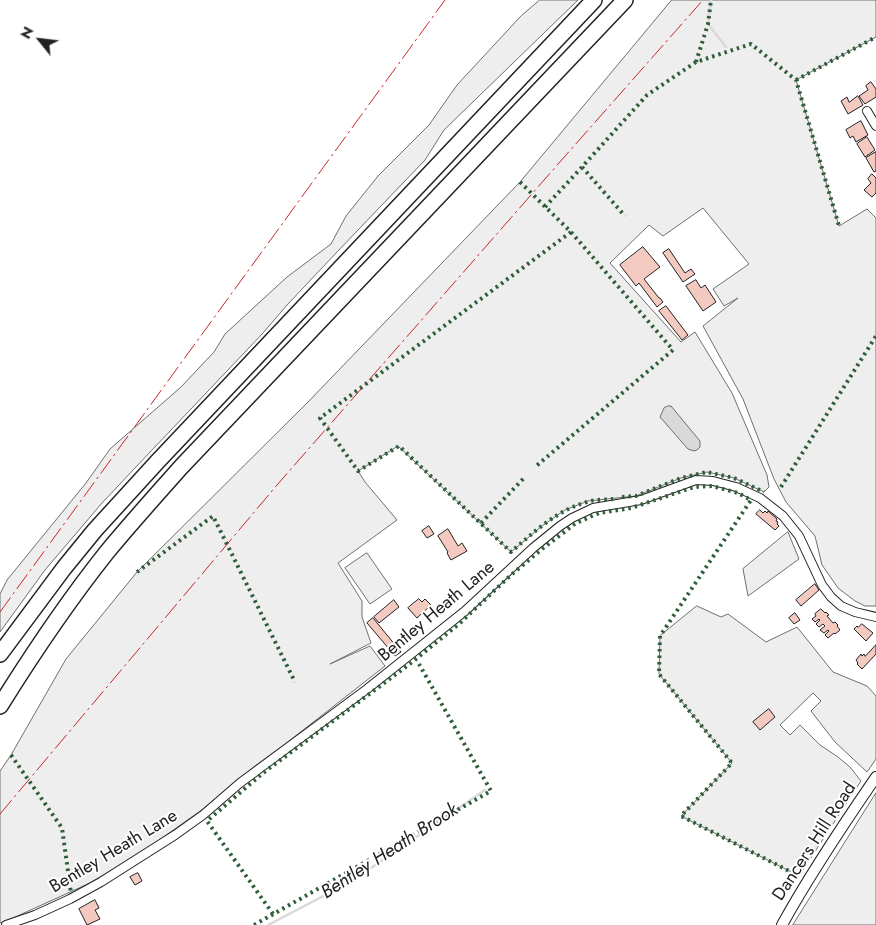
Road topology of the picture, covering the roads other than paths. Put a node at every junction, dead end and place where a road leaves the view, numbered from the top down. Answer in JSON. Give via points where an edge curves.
{"nodes":[{"id":1,"x":594,"y":0,"type":"edge"},
{"id":2,"x":625,"y":0,"type":"edge"},
{"id":3,"x":867,"y":111,"type":"dead end"},
{"id":4,"x":876,"y":126,"type":"edge"},
{"id":5,"x":876,"y":617,"type":"edge"},
{"id":6,"x":0,"y":654,"type":"edge"},
{"id":7,"x":0,"y":706,"type":"edge"},
{"id":8,"x":876,"y":777,"type":"edge"},
{"id":9,"x":6,"y":925,"type":"edge"},
{"id":10,"x":782,"y":925,"type":"edge"}],
"edges":[{"from":1,"to":6,"type":"highway","via":[[126,495],[64,568]]},
{"from":2,"to":7,"type":"highway","via":[[182,466],[106,553]]},
{"from":3,"to":4,"type":"street"},
{"from":5,"to":9,"type":"street","name":"Bentley Heath Lane","via":[[841,606],[831,597],[822,586],[799,536],[782,516],[760,498],[736,487],[696,480],[641,500],[593,508],[560,526],[459,617],[196,820],[78,895]]},
{"from":8,"to":10,"type":"street","name":"Dancers Hill Road"}]}
